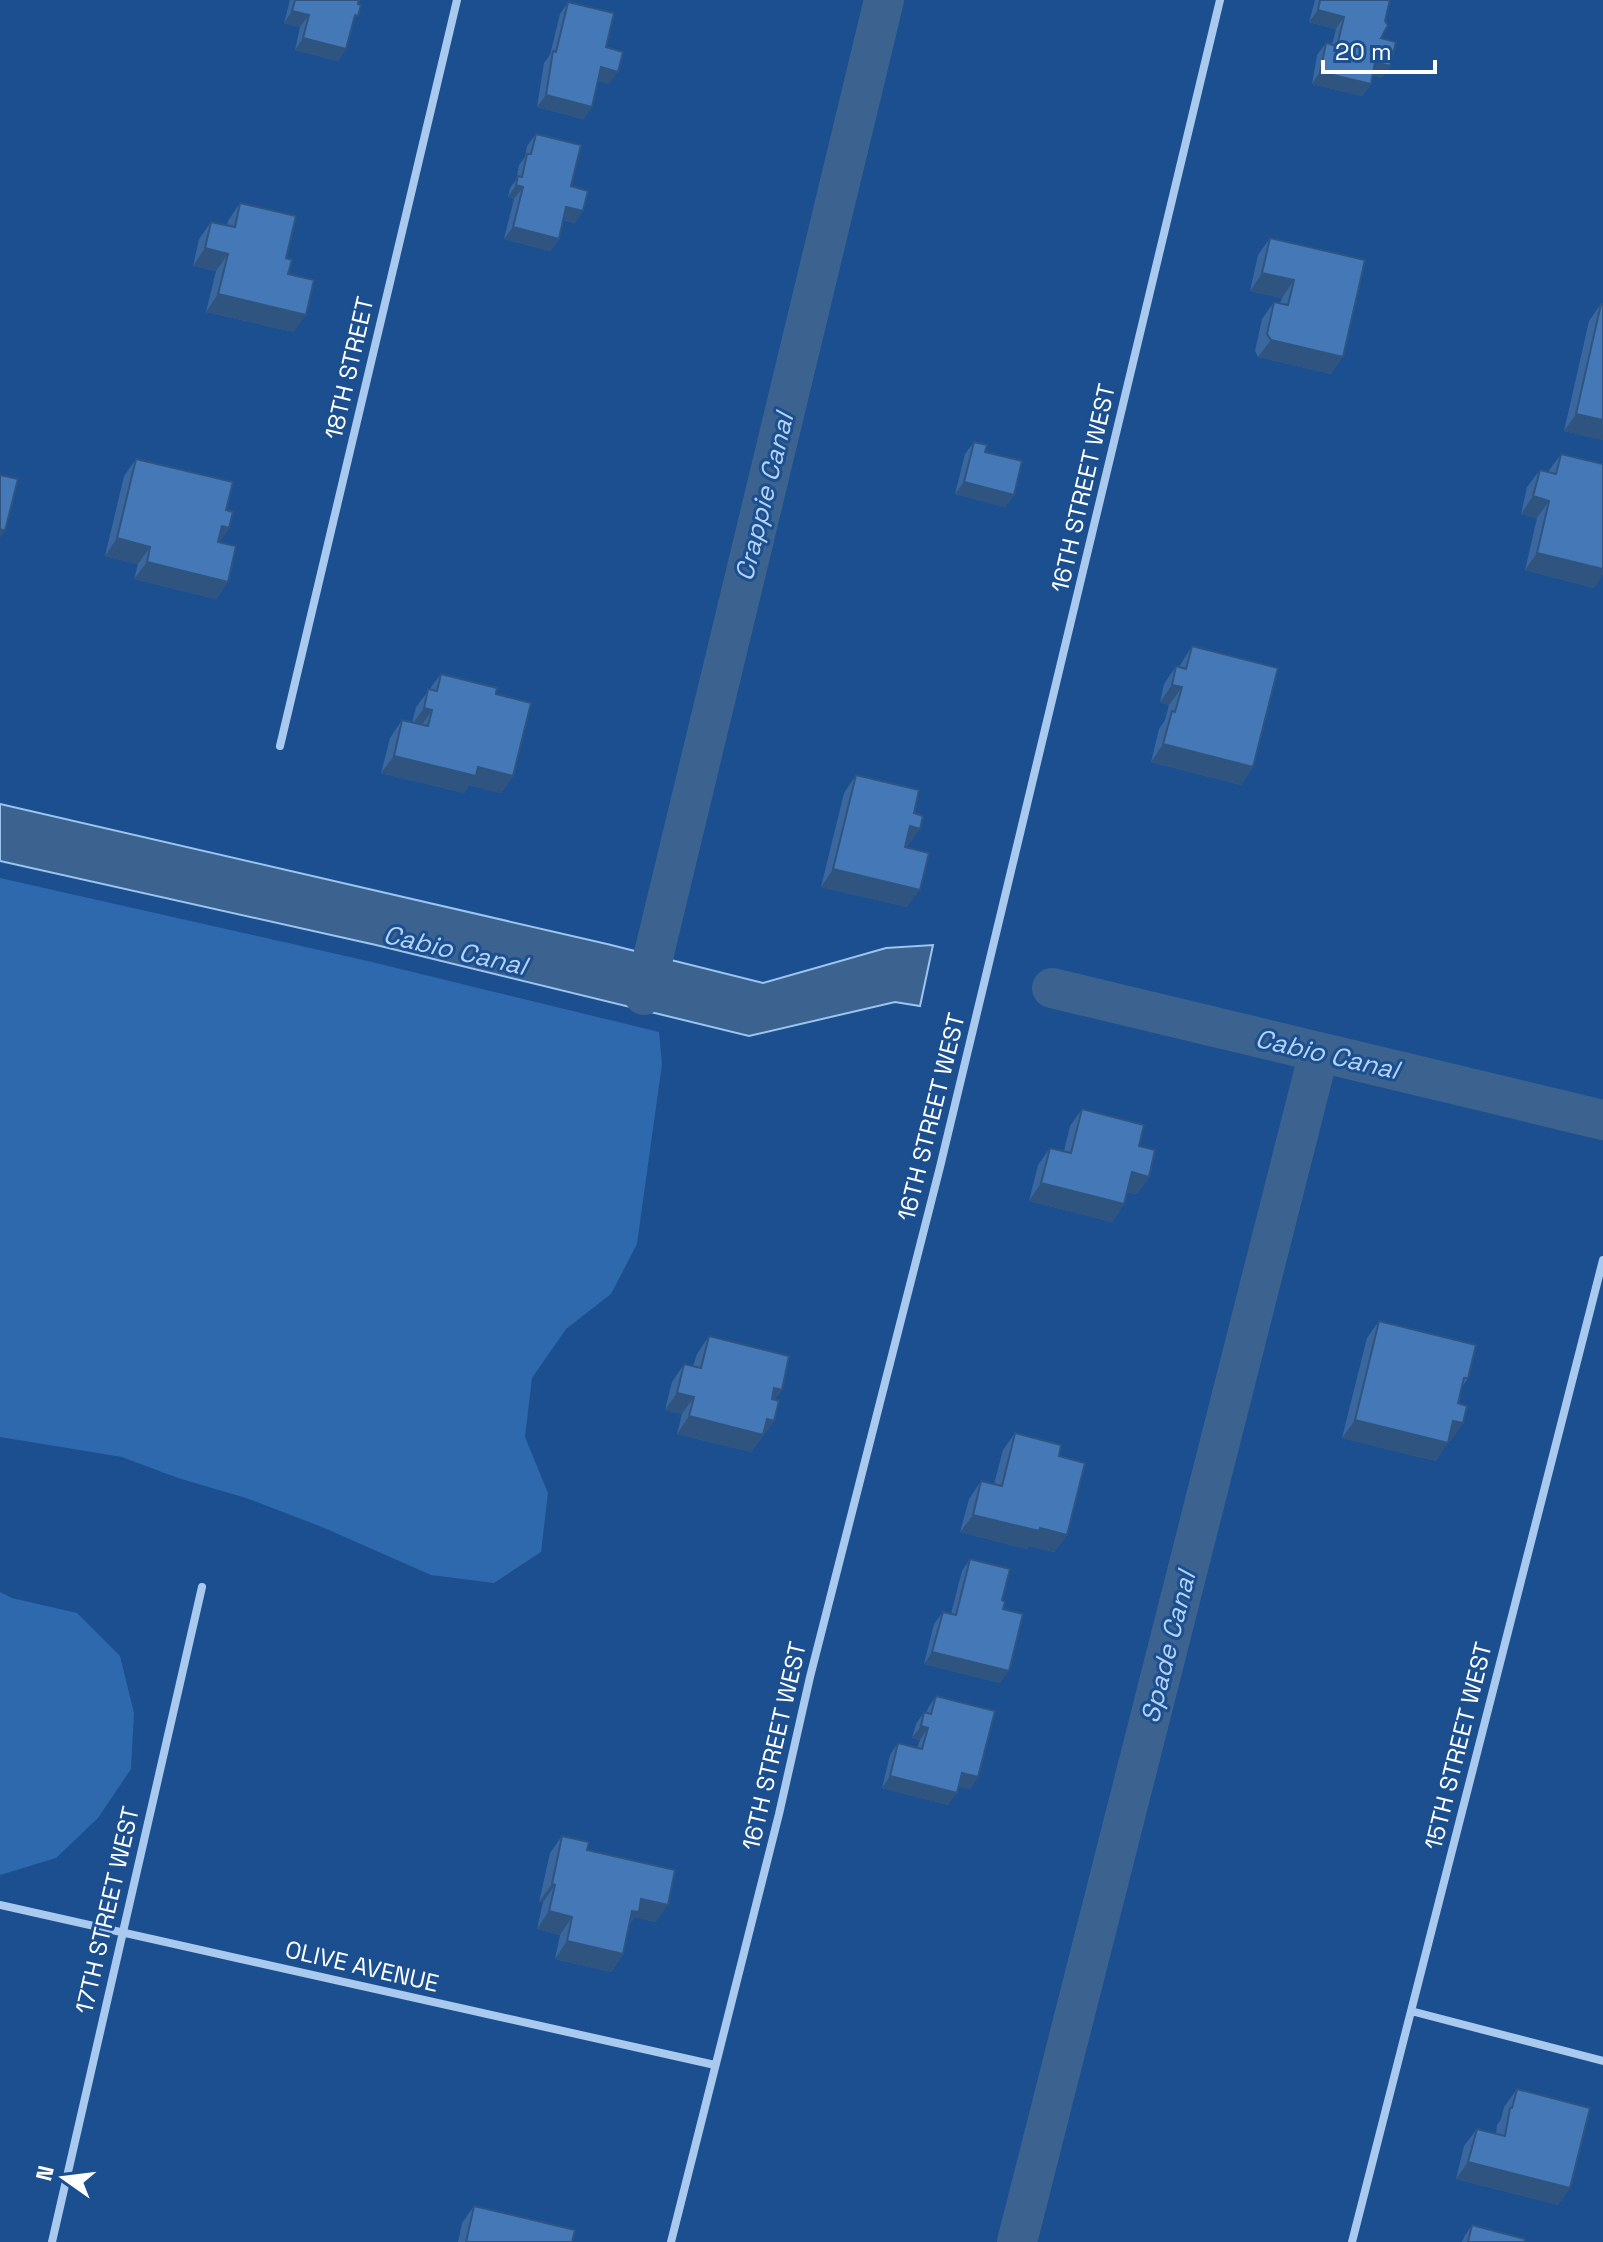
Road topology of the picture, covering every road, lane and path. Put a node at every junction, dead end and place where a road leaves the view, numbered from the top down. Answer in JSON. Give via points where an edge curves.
{"nodes":[{"id":1,"x":457,"y":0,"type":"edge"},
{"id":2,"x":1220,"y":0,"type":"edge"},
{"id":3,"x":280,"y":746,"type":"dead end"},
{"id":4,"x":1603,"y":1260,"type":"edge"},
{"id":5,"x":202,"y":1587,"type":"dead end"},
{"id":6,"x":0,"y":1905,"type":"edge"},
{"id":7,"x":122,"y":1933,"type":"junction"},
{"id":8,"x":1411,"y":2011,"type":"junction"},
{"id":9,"x":1603,"y":2061,"type":"edge"},
{"id":10,"x":715,"y":2065,"type":"junction"},
{"id":11,"x":52,"y":2242,"type":"edge"},
{"id":12,"x":671,"y":2242,"type":"edge"},
{"id":13,"x":1352,"y":2242,"type":"edge"}],
"edges":[{"from":1,"to":3,"type":"street","name":"18TH STREET"},
{"from":2,"to":10,"type":"street","name":"16TH STREET WEST","via":[[940,1167]]},
{"from":4,"to":8,"type":"street","name":"15TH STREET WEST"},
{"from":5,"to":7,"type":"street","name":"17TH STREET WEST"},
{"from":6,"to":7,"type":"street","name":"OLIVE AVENUE"},
{"from":7,"to":10,"type":"street","name":"OLIVE AVENUE"},
{"from":7,"to":11,"type":"street","name":"17TH STREET WEST"},
{"from":8,"to":9,"type":"street"},
{"from":8,"to":13,"type":"street","name":"15TH STREET WEST"},
{"from":10,"to":12,"type":"street","name":"16TH STREET WEST"}]}
